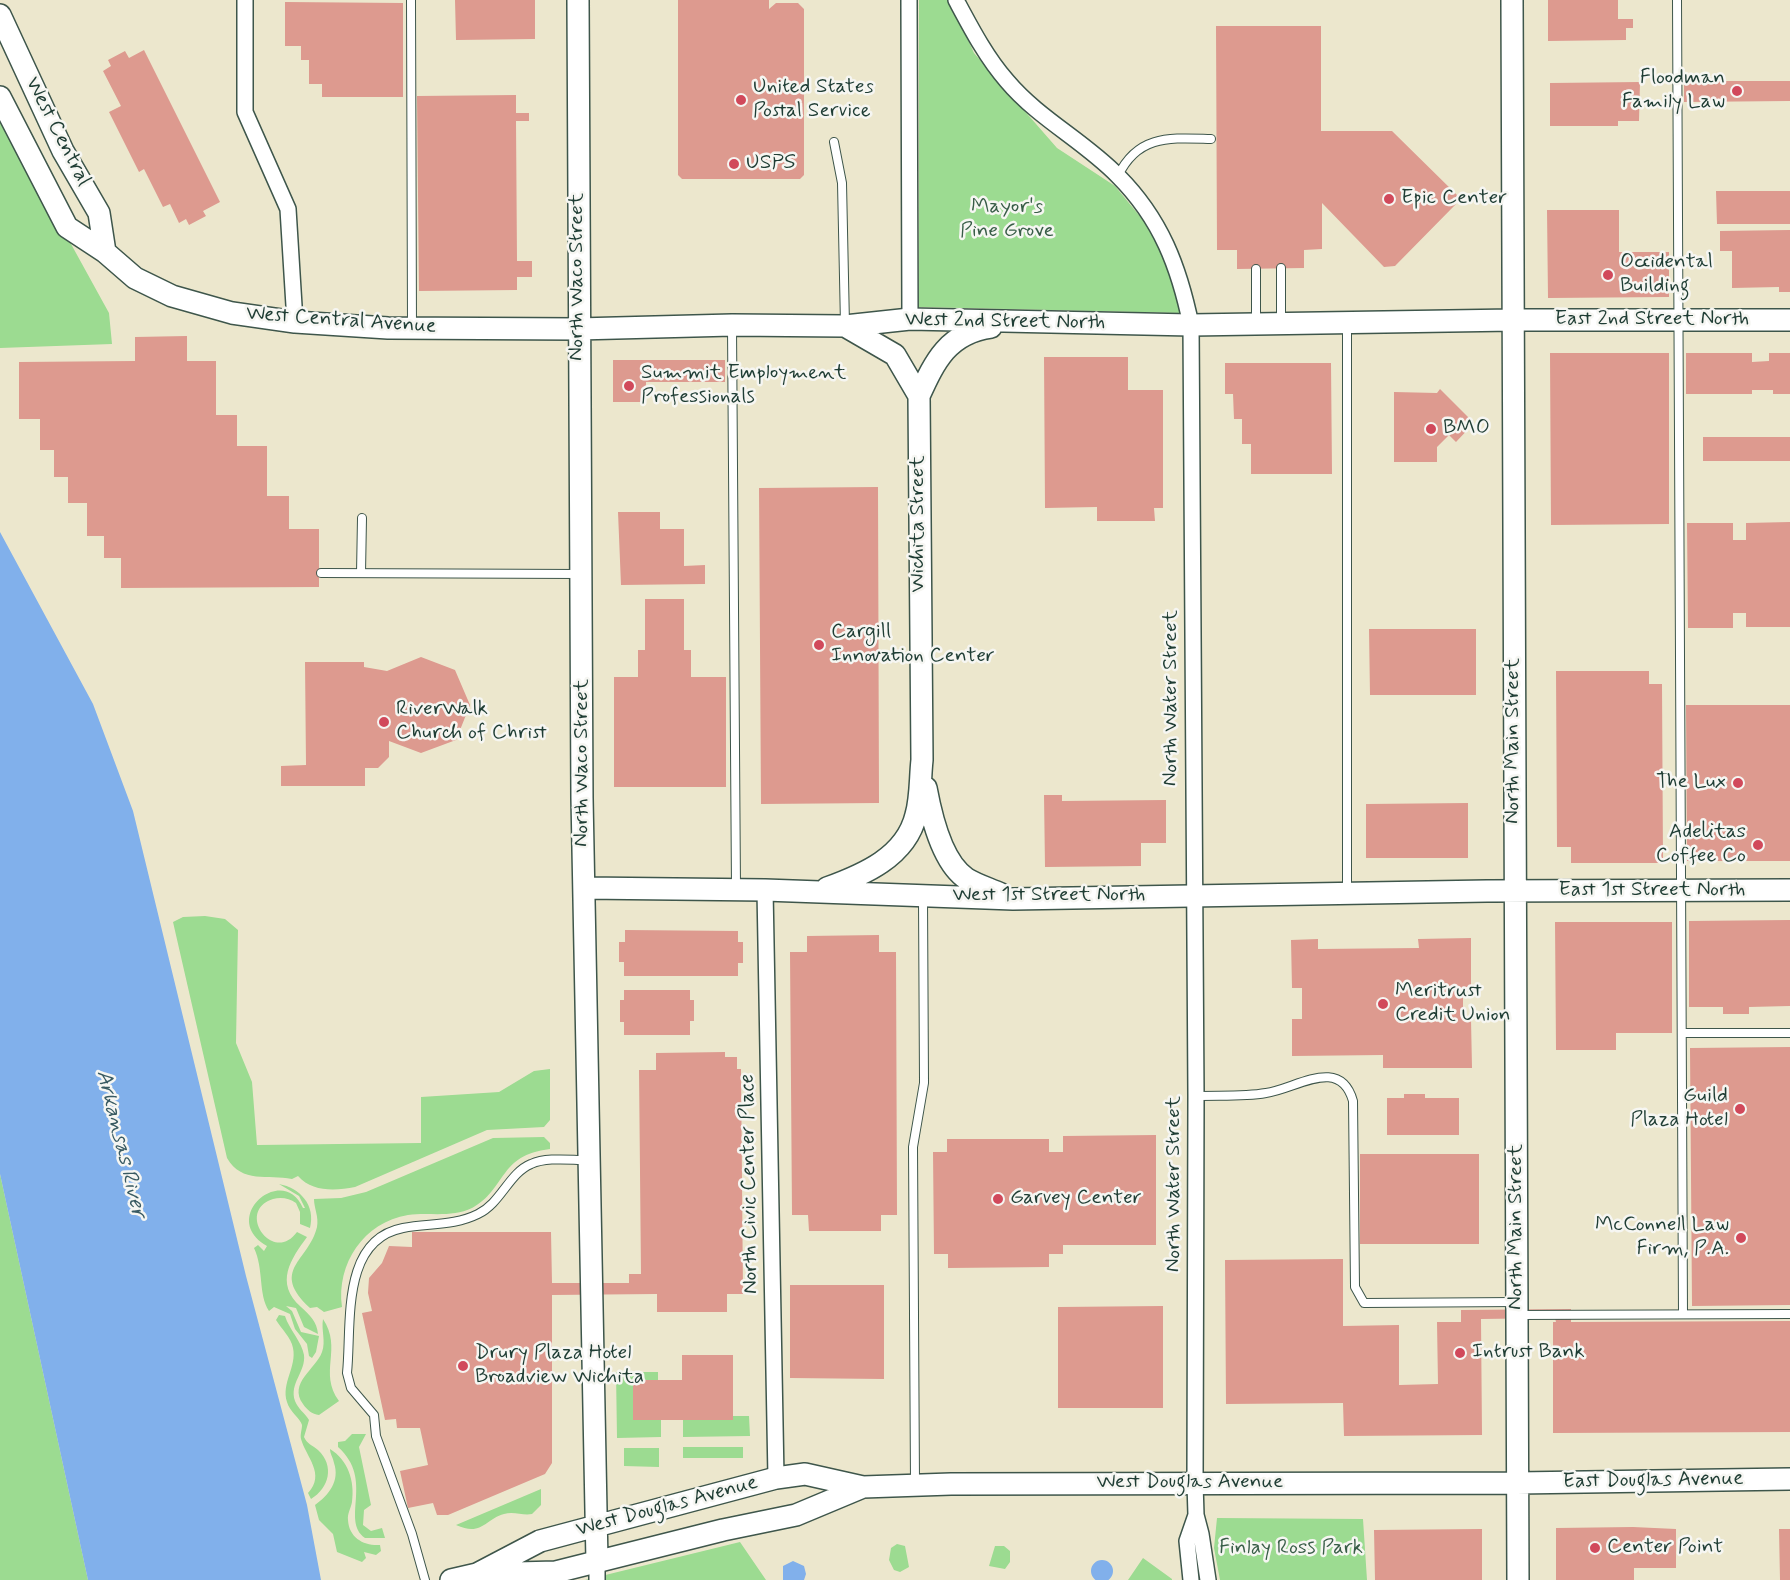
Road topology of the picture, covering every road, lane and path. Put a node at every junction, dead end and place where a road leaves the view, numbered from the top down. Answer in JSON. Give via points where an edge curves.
{"nodes":[{"id":1,"x":245,"y":0,"type":"edge"},
{"id":2,"x":411,"y":0,"type":"edge"},
{"id":3,"x":578,"y":0,"type":"edge"},
{"id":4,"x":909,"y":0,"type":"edge"},
{"id":5,"x":956,"y":0,"type":"edge"},
{"id":6,"x":1512,"y":0,"type":"edge"},
{"id":7,"x":1677,"y":0,"type":"edge"},
{"id":8,"x":0,"y":15,"type":"edge"},
{"id":9,"x":0,"y":97,"type":"edge"},
{"id":10,"x":1211,"y":139,"type":"dead end"},
{"id":11,"x":834,"y":141,"type":"dead end"},
{"id":12,"x":1118,"y":176,"type":"junction"},
{"id":13,"x":105,"y":252,"type":"junction"},
{"id":14,"x":1281,"y":268,"type":"dead end"},
{"id":15,"x":1256,"y":269,"type":"dead end"},
{"id":16,"x":910,"y":319,"type":"junction"},
{"id":17,"x":1513,"y":320,"type":"junction"},
{"id":18,"x":1678,"y":320,"type":"junction"},
{"id":19,"x":1790,"y":320,"type":"edge"},
{"id":20,"x":295,"y":322,"type":"junction"},
{"id":21,"x":1018,"y":323,"type":"junction"},
{"id":22,"x":1281,"y":324,"type":"junction"},
{"id":23,"x":1347,"y":324,"type":"junction"},
{"id":24,"x":732,"y":325,"type":"junction"},
{"id":25,"x":1256,"y":325,"type":"junction"},
{"id":26,"x":845,"y":326,"type":"junction"},
{"id":27,"x":1191,"y":326,"type":"junction"},
{"id":28,"x":412,"y":328,"type":"junction"},
{"id":29,"x":497,"y":328,"type":"joint"},
{"id":30,"x":578,"y":329,"type":"junction"},
{"id":31,"x":919,"y":396,"type":"junction"},
{"id":32,"x":362,"y":518,"type":"dead end"},
{"id":33,"x":321,"y":573,"type":"dead end"},
{"id":34,"x":361,"y":573,"type":"junction"},
{"id":35,"x":580,"y":574,"type":"junction"},
{"id":36,"x":922,"y":760,"type":"junction"},
{"id":37,"x":584,"y":888,"type":"junction"},
{"id":38,"x":736,"y":890,"type":"junction"},
{"id":39,"x":765,"y":890,"type":"junction"},
{"id":40,"x":1790,"y":890,"type":"edge"},
{"id":41,"x":1515,"y":891,"type":"junction"},
{"id":42,"x":1681,"y":891,"type":"junction"},
{"id":43,"x":818,"y":892,"type":"junction"},
{"id":44,"x":1347,"y":894,"type":"junction"},
{"id":45,"x":1194,"y":895,"type":"junction"},
{"id":46,"x":923,"y":896,"type":"junction"},
{"id":47,"x":1013,"y":899,"type":"junction"},
{"id":48,"x":1682,"y":1033,"type":"junction"},
{"id":49,"x":1790,"y":1033,"type":"edge"},
{"id":50,"x":1196,"y":1096,"type":"junction"},
{"id":51,"x":588,"y":1160,"type":"junction"},
{"id":52,"x":1517,"y":1308,"type":"junction"},
{"id":53,"x":1683,"y":1314,"type":"junction"},
{"id":54,"x":1790,"y":1314,"type":"edge"},
{"id":55,"x":776,"y":1478,"type":"junction"},
{"id":56,"x":1790,"y":1479,"type":"edge"},
{"id":57,"x":1195,"y":1483,"type":"junction"},
{"id":58,"x":1516,"y":1483,"type":"junction"},
{"id":59,"x":915,"y":1484,"type":"junction"},
{"id":60,"x":863,"y":1487,"type":"junction"},
{"id":61,"x":1196,"y":1515,"type":"junction"},
{"id":62,"x":596,"y":1526,"type":"junction"},
{"id":63,"x":597,"y":1571,"type":"edge"},
{"id":64,"x":477,"y":1574,"type":"junction"},
{"id":65,"x":425,"y":1580,"type":"edge"},
{"id":66,"x":451,"y":1580,"type":"edge"},
{"id":67,"x":1191,"y":1580,"type":"edge"},
{"id":68,"x":1208,"y":1580,"type":"edge"},
{"id":69,"x":1518,"y":1580,"type":"edge"}],
"edges":[{"from":1,"to":20,"type":"street","via":[[245,112],[288,209]]},
{"from":2,"to":28,"type":"lane"},
{"from":3,"to":30,"type":"street","name":"North Waco Street"},
{"from":4,"to":16,"type":"street"},
{"from":5,"to":12,"type":"street","name":"North Water Street","via":[[1007,82]]},
{"from":6,"to":17,"type":"street","name":"North Main Street"},
{"from":7,"to":18,"type":"lane"},
{"from":8,"to":13,"type":"street","name":"West Central","via":[[63,151],[99,213]]},
{"from":9,"to":13,"type":"street","name":"West Central Avenue","via":[[67,227]]},
{"from":10,"to":12,"type":"lane","via":[[1169,139],[1147,144],[1133,152]]},
{"from":11,"to":26,"type":"lane","via":[[842,183]]},
{"from":12,"to":27,"type":"street","name":"North Water Street","via":[[1157,224],[1182,281]]},
{"from":13,"to":20,"type":"street","name":"West Central Avenue","via":[[135,278],[172,296],[232,313]]},
{"from":14,"to":22,"type":"lane"},
{"from":15,"to":25,"type":"lane"},
{"from":16,"to":21,"type":"street","name":"West 2nd Street North"},
{"from":16,"to":26,"type":"street","name":"West 2nd Street North"},
{"from":17,"to":18,"type":"street","name":"East 2nd Street North"},
{"from":17,"to":23,"type":"street","name":"West 2nd Street North"},
{"from":17,"to":41,"type":"street","name":"North Main Street"},
{"from":18,"to":19,"type":"street","name":"East 2nd Street North"},
{"from":18,"to":42,"type":"lane"},
{"from":20,"to":28,"type":"street","name":"West Central Avenue"},
{"from":21,"to":27,"type":"street","name":"West 2nd Street North"},
{"from":21,"to":31,"type":"street","via":[[985,328],[955,340],[939,356]]},
{"from":22,"to":23,"type":"street","name":"West 2nd Street North"},
{"from":22,"to":25,"type":"street","name":"West 2nd Street North"},
{"from":23,"to":44,"type":"lane"},
{"from":24,"to":26,"type":"street","name":"West 2nd Street North"},
{"from":24,"to":30,"type":"street","name":"West 2nd Street North"},
{"from":24,"to":38,"type":"lane"},
{"from":25,"to":27,"type":"street","name":"West 2nd Street North"},
{"from":26,"to":31,"type":"street","via":[[895,355]]},
{"from":27,"to":45,"type":"street","name":"North Water Street"},
{"from":28,"to":29,"type":"street","name":"West Central Avenue"},
{"from":29,"to":30,"type":"street","name":"West 2nd Street North"},
{"from":30,"to":35,"type":"street","name":"North Waco Street"},
{"from":31,"to":36,"type":"street","name":"Wichita Street"},
{"from":32,"to":34,"type":"lane"},
{"from":33,"to":34,"type":"lane"},
{"from":34,"to":35,"type":"lane"},
{"from":35,"to":37,"type":"street","name":"North Waco Street"},
{"from":36,"to":43,"type":"street","via":[[916,816],[906,840],[873,868]]},
{"from":36,"to":47,"type":"street","via":[[930,813],[953,864],[966,879]]},
{"from":37,"to":38,"type":"street","name":"West 1st Street North"},
{"from":37,"to":51,"type":"street","name":"North Waco Street"},
{"from":38,"to":39,"type":"street","name":"West 1st Street North"},
{"from":39,"to":43,"type":"street","name":"West 1st Street North"},
{"from":39,"to":55,"type":"street","name":"North Civic Center Place"},
{"from":40,"to":42,"type":"street","name":"East 1st Street North"},
{"from":41,"to":42,"type":"street","name":"East 1st Street North"},
{"from":41,"to":44,"type":"street","name":"West 1st Street North"},
{"from":41,"to":52,"type":"street","name":"North Main Street"},
{"from":42,"to":48,"type":"lane"},
{"from":43,"to":46,"type":"street","name":"West 1st Street North"},
{"from":44,"to":45,"type":"street","name":"West 1st Street North"},
{"from":45,"to":47,"type":"street","name":"West 1st Street North"},
{"from":45,"to":50,"type":"street","name":"North Water Street"},
{"from":46,"to":47,"type":"street","name":"West 1st Street North"},
{"from":46,"to":59,"type":"lane","via":[[924,1083],[913,1147]]},
{"from":48,"to":49,"type":"lane"},
{"from":48,"to":53,"type":"lane"},
{"from":50,"to":52,"type":"lane","via":[[1267,1093],[1318,1077],[1337,1078],[1349,1088],[1353,1101],[1355,1287],[1364,1303]]},
{"from":50,"to":57,"type":"street","name":"North Water Street"},
{"from":51,"to":62,"type":"street","name":"North Waco Street"},
{"from":51,"to":65,"type":"lane","via":[[531,1164],[481,1213],[456,1223],[399,1228],[380,1237],[363,1254],[355,1274],[347,1373],[351,1388],[374,1415],[376,1436]]},
{"from":52,"to":53,"type":"lane"},
{"from":52,"to":58,"type":"street","name":"North Main Street"},
{"from":53,"to":54,"type":"lane"},
{"from":55,"to":60,"type":"street","name":"West Douglas Avenue","via":[[805,1474]]},
{"from":55,"to":62,"type":"street","name":"West Douglas Avenue"},
{"from":56,"to":58,"type":"street","name":"East Douglas Avenue"},
{"from":57,"to":58,"type":"street","name":"West Douglas Avenue"},
{"from":57,"to":59,"type":"street","name":"West Douglas Avenue"},
{"from":57,"to":61,"type":"street","name":"North Water Street"},
{"from":58,"to":69,"type":"street","name":"North Main Street"},
{"from":59,"to":60,"type":"street","name":"West Douglas Avenue"},
{"from":60,"to":63,"type":"street","name":"West Douglas Avenue","via":[[796,1515],[723,1530]]},
{"from":61,"to":67,"type":"street","via":[[1187,1541]]},
{"from":61,"to":68,"type":"street"},
{"from":62,"to":63,"type":"street","name":"North Waco Street"},
{"from":62,"to":64,"type":"street","name":"West Douglas Avenue","via":[[540,1541]]},
{"from":63,"to":64,"type":"street","name":"West Douglas Avenue"},
{"from":64,"to":66,"type":"street","name":"West Douglas Avenue"}]}
